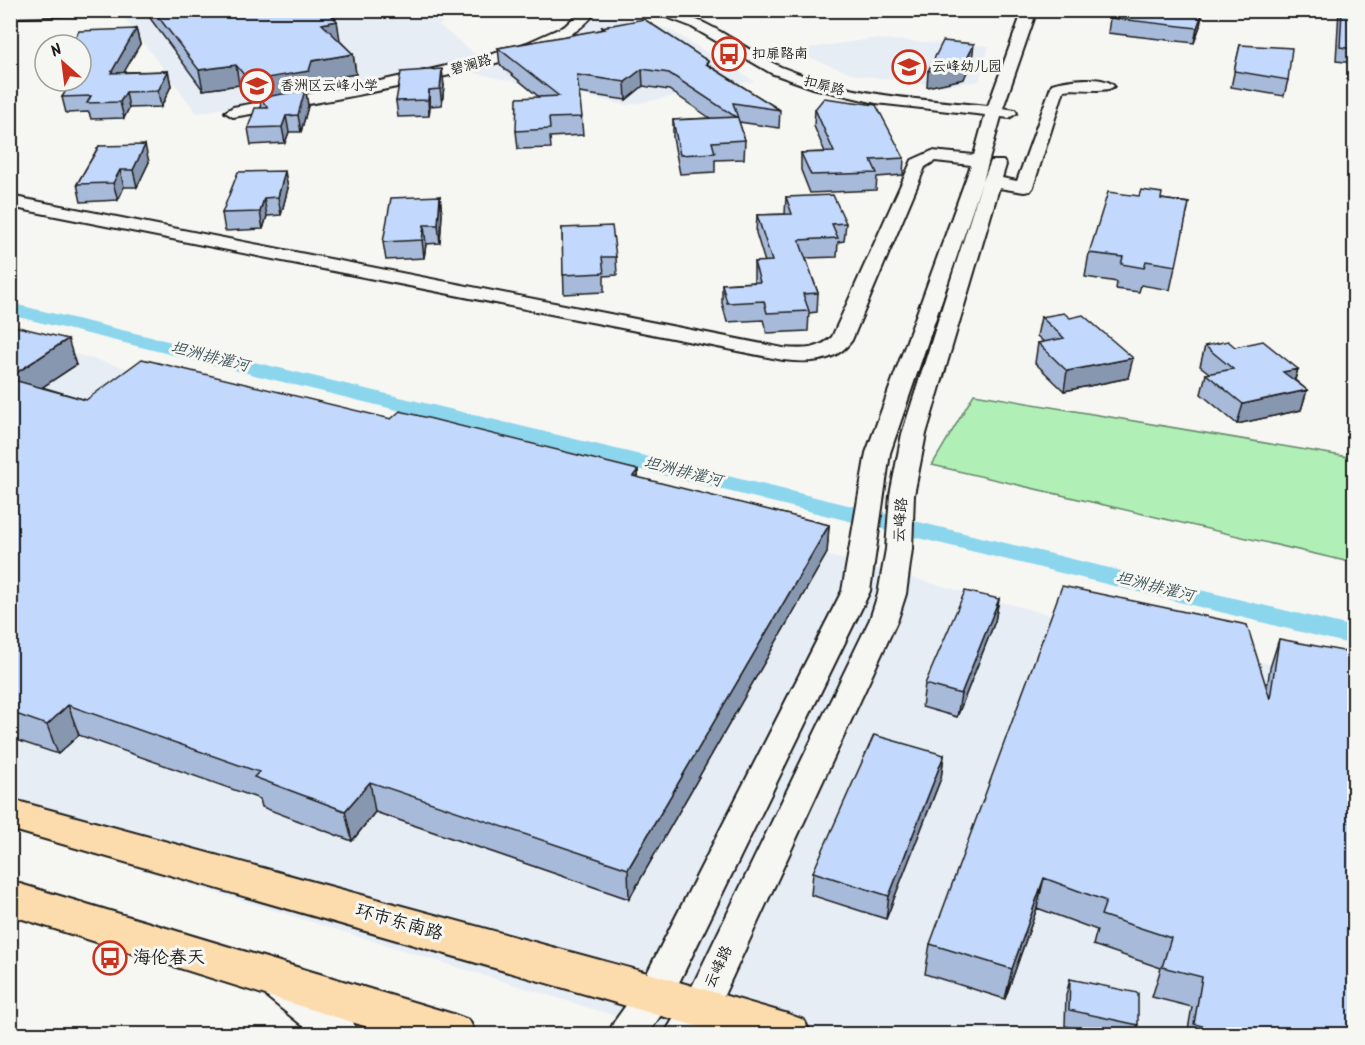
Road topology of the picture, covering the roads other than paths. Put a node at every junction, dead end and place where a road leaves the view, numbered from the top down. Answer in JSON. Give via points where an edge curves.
{"nodes":[{"id":1,"x":132,"y":10,"type":"edge"},
{"id":2,"x":591,"y":10,"type":"edge"},
{"id":3,"x":655,"y":10,"type":"edge"},
{"id":4,"x":1030,"y":10,"type":"edge"},
{"id":5,"x":1046,"y":10,"type":"edge"},
{"id":6,"x":10,"y":13,"type":"edge"},
{"id":7,"x":1098,"y":85,"type":"dead end"},
{"id":8,"x":233,"y":112,"type":"dead end"},
{"id":9,"x":1001,"y":112,"type":"junction"},
{"id":10,"x":981,"y":161,"type":"junction"},
{"id":11,"x":991,"y":182,"type":"junction"},
{"id":12,"x":10,"y":201,"type":"edge"},
{"id":13,"x":10,"y":814,"type":"edge"},
{"id":14,"x":10,"y":898,"type":"edge"},
{"id":15,"x":271,"y":978,"type":"junction"},
{"id":16,"x":655,"y":994,"type":"junction"},
{"id":17,"x":691,"y":1021,"type":"edge"},
{"id":18,"x":340,"y":1035,"type":"edge"},
{"id":19,"x":453,"y":1035,"type":"edge"},
{"id":20,"x":627,"y":1035,"type":"edge"},
{"id":21,"x":788,"y":1035,"type":"edge"}],
"edges":[{"from":1,"to":6,"type":"street"},
{"from":2,"to":8,"type":"street","name":"碧澜路","via":[[561,35],[495,59],[436,75]]},
{"from":3,"to":9,"type":"street","name":"扣扉路","via":[[695,23],[776,70],[818,85],[876,98]]},
{"from":4,"to":9,"type":"street","name":"云峰路"},
{"from":5,"to":9,"type":"street","name":"云峰路"},
{"from":7,"to":11,"type":"street","via":[[1064,84],[1054,90],[1024,187]]},
{"from":9,"to":10,"type":"street","name":"云峰路"},
{"from":9,"to":11,"type":"street","name":"云峰路"},
{"from":10,"to":12,"type":"street","via":[[932,156],[918,164],[841,340],[828,352],[806,356]]},
{"from":10,"to":16,"type":"street","name":"云峰路","via":[[878,453],[856,591]]},
{"from":11,"to":17,"type":"street","name":"云峰路","via":[[910,454],[892,594],[884,619]]},
{"from":13,"to":16,"type":"main road","name":"环市东南路"},
{"from":14,"to":15,"type":"main road"},
{"from":15,"to":18,"type":"street"},
{"from":15,"to":19,"type":"main road"},
{"from":16,"to":17,"type":"main road","name":"环市东南路"},
{"from":16,"to":20,"type":"street","name":"云峰路"},
{"from":17,"to":21,"type":"main road","name":"环市东南路"}]}
